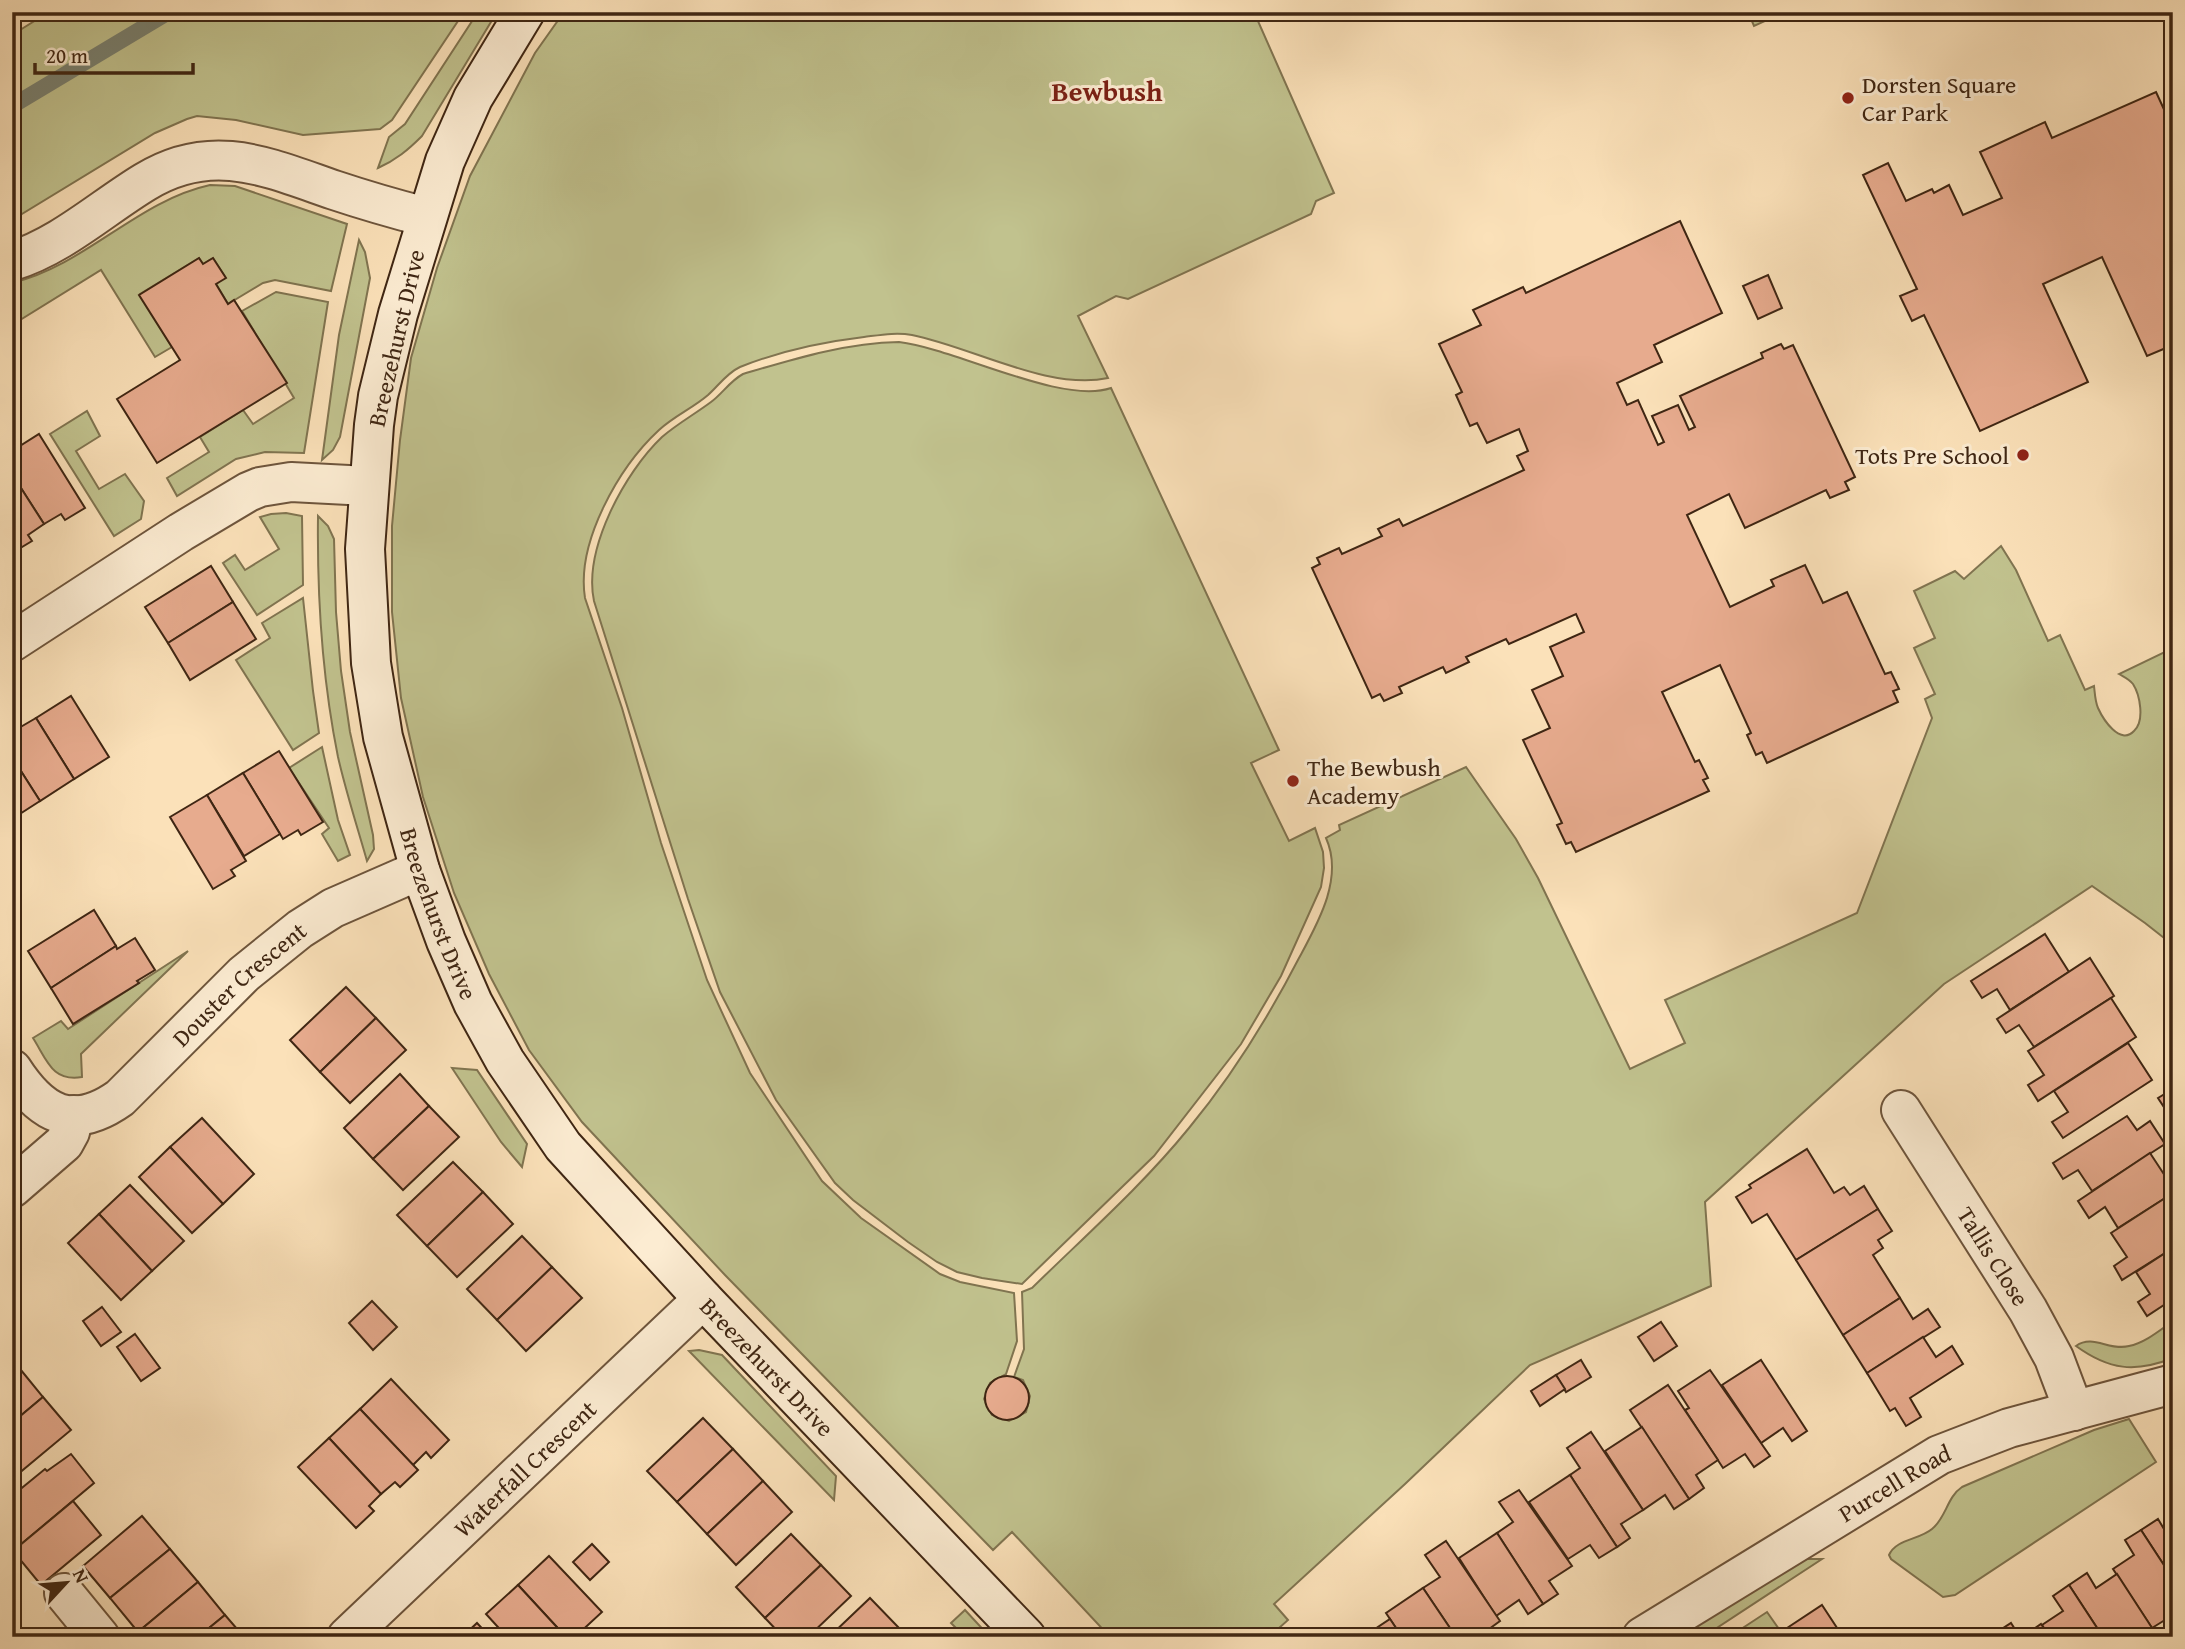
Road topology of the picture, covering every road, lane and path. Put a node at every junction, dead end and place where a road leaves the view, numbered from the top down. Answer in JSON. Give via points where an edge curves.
{"nodes":[{"id":1,"x":525,"y":12,"type":"edge"},
{"id":2,"x":426,"y":217,"type":"junction"},
{"id":3,"x":12,"y":261,"type":"edge"},
{"id":4,"x":368,"y":486,"type":"junction"},
{"id":5,"x":12,"y":642,"type":"edge"},
{"id":6,"x":420,"y":870,"type":"junction"},
{"id":7,"x":12,"y":1069,"type":"edge"},
{"id":8,"x":1901,"y":1110,"type":"dead end"},
{"id":9,"x":74,"y":1115,"type":"junction"},
{"id":10,"x":12,"y":1188,"type":"edge"},
{"id":11,"x":703,"y":1299,"type":"junction"},
{"id":12,"x":2173,"y":1384,"type":"edge"},
{"id":13,"x":2074,"y":1410,"type":"junction"},
{"id":14,"x":64,"y":1593,"type":"dead end"},
{"id":15,"x":100,"y":1637,"type":"edge"},
{"id":16,"x":347,"y":1637,"type":"edge"},
{"id":17,"x":1026,"y":1637,"type":"edge"},
{"id":18,"x":1642,"y":1637,"type":"edge"}],
"edges":[{"from":1,"to":2,"type":"street","name":"Breezehurst Drive","via":[[473,98],[444,161]]},
{"from":2,"to":3,"type":"street","via":[[262,166],[206,160],[177,166],[147,181],[48,246]]},
{"from":2,"to":4,"type":"street","name":"Breezehurst Drive","via":[[378,396]]},
{"from":4,"to":5,"type":"street","via":[[284,482],[248,492]]},
{"from":4,"to":6,"type":"street","name":"Breezehurst Drive","via":[[365,571],[373,676],[383,737]]},
{"from":6,"to":9,"type":"street","name":"Douster Crescent","via":[[342,904],[300,929],[244,974],[120,1098],[98,1111]]},
{"from":6,"to":11,"type":"street","name":"Breezehurst Drive","via":[[473,1003],[521,1087],[577,1162]]},
{"from":7,"to":9,"type":"street","via":[[44,1108]]},
{"from":8,"to":13,"type":"street","name":"Tallis Close","via":[[2028,1310],[2054,1358]]},
{"from":9,"to":10,"type":"street","via":[[64,1143]]},
{"from":11,"to":16,"type":"street","name":"Waterfall Crescent"},
{"from":11,"to":17,"type":"street","name":"Breezehurst Drive"},
{"from":12,"to":13,"type":"street","name":"Purcell Road"},
{"from":13,"to":18,"type":"street","name":"Purcell Road","via":[[1984,1436],[1939,1455]]},
{"from":14,"to":15,"type":"street"}]}
